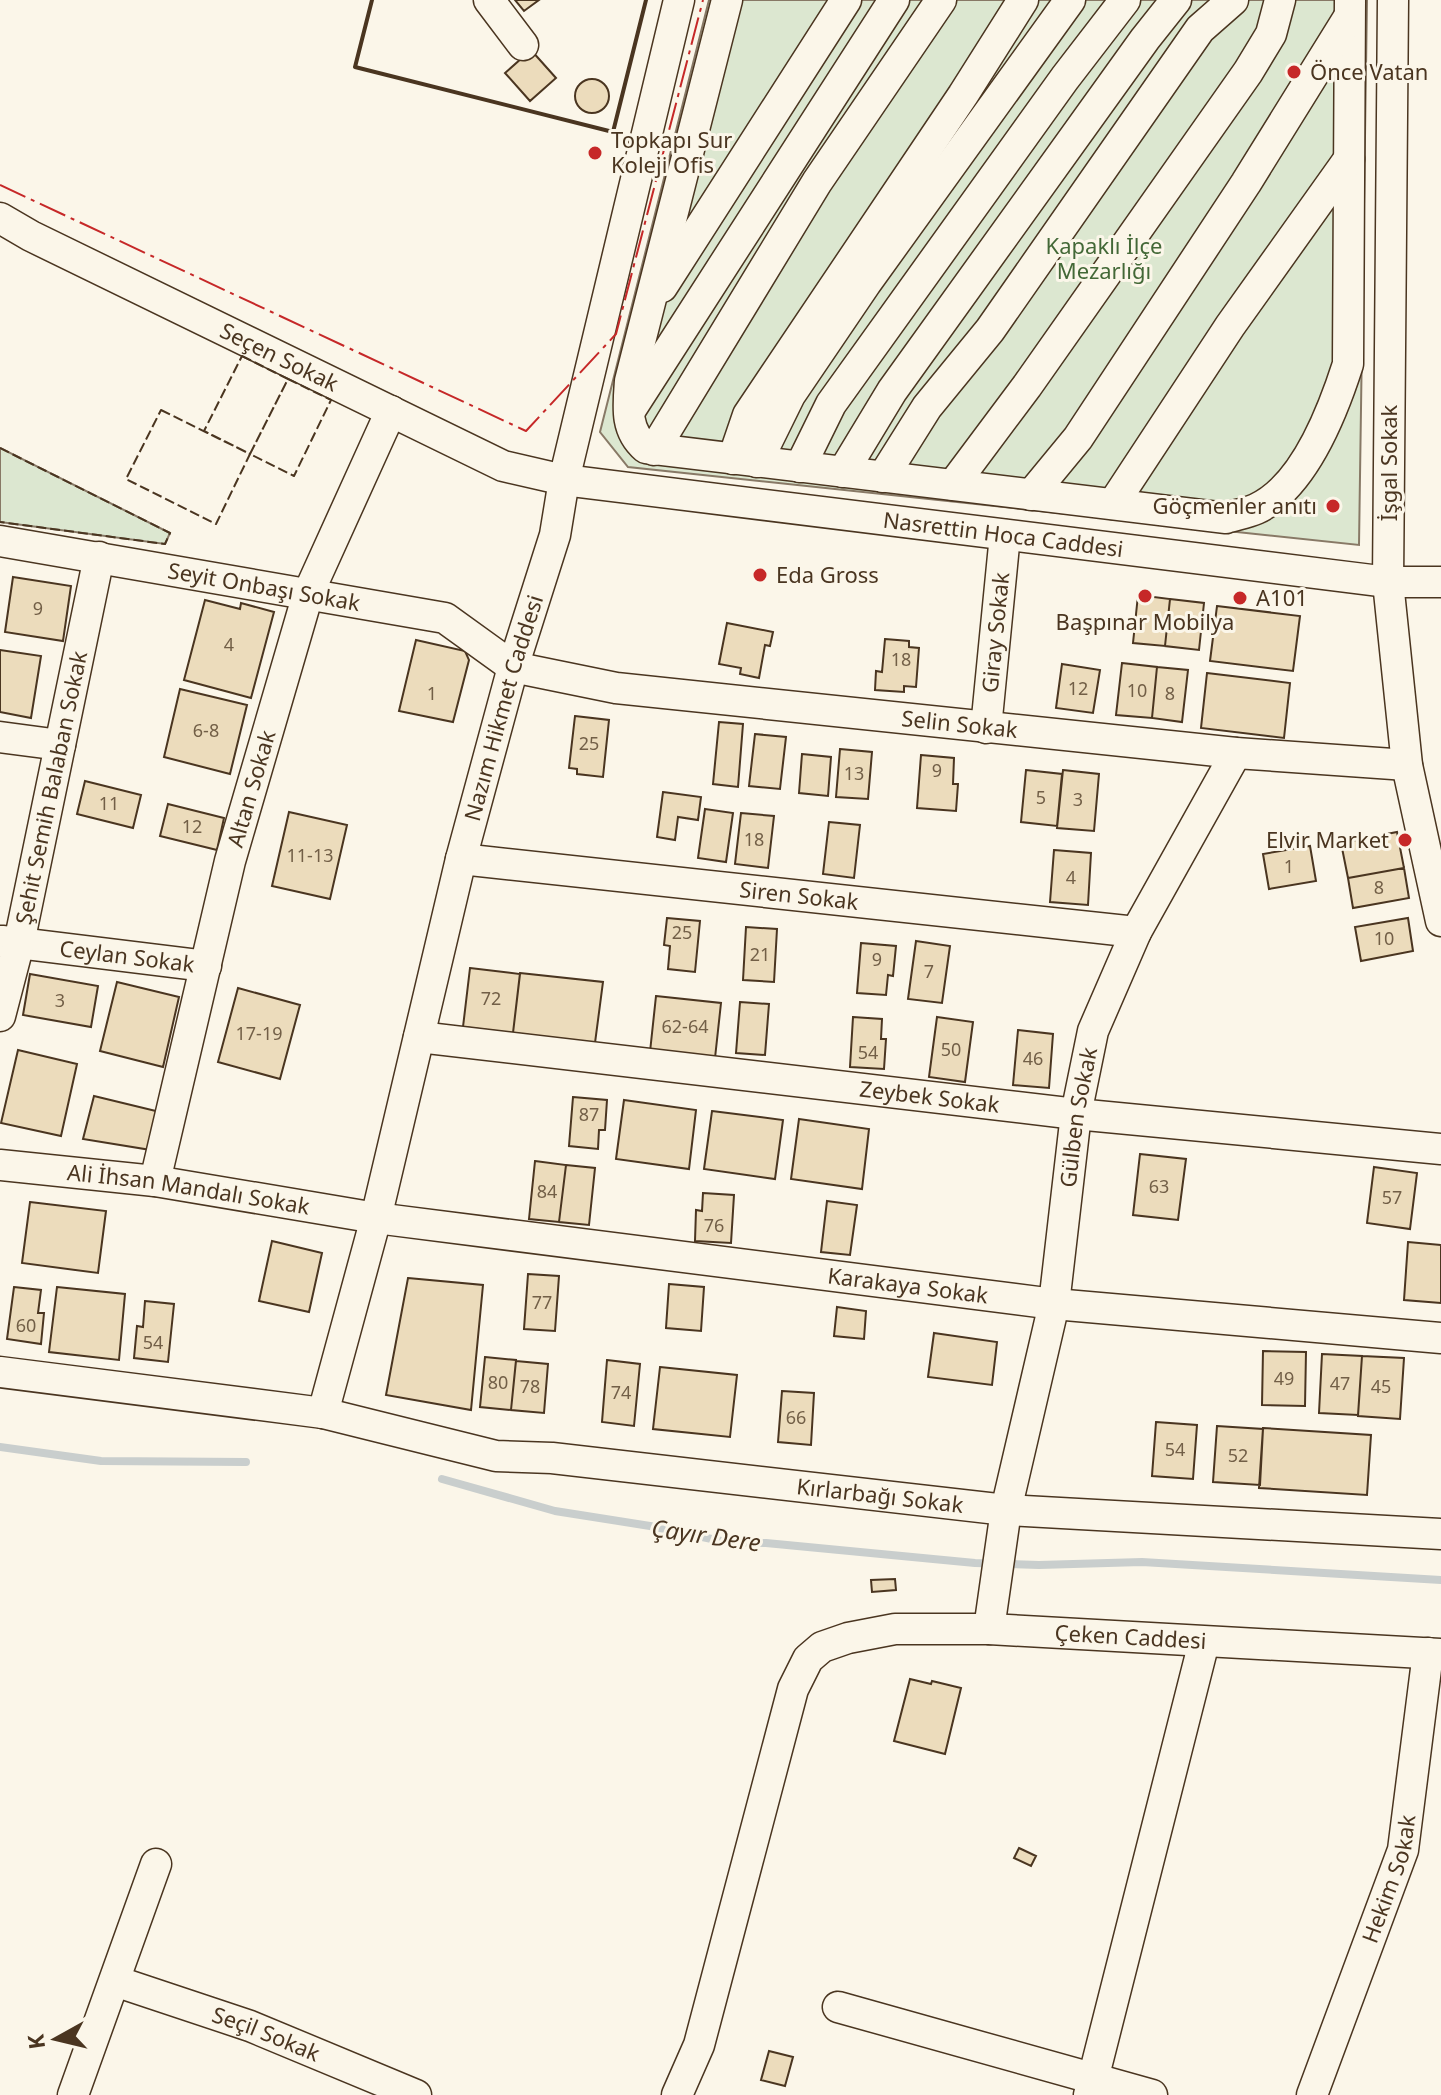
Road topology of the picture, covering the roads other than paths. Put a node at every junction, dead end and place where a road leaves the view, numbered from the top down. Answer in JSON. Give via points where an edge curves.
{"nodes":[{"id":1,"x":489,"y":0,"type":"edge"},
{"id":2,"x":679,"y":0,"type":"edge"},
{"id":3,"x":727,"y":0,"type":"edge"},
{"id":4,"x":846,"y":0,"type":"edge"},
{"id":5,"x":894,"y":0,"type":"edge"},
{"id":6,"x":941,"y":0,"type":"edge"},
{"id":7,"x":1023,"y":0,"type":"edge"},
{"id":8,"x":1070,"y":0,"type":"edge"},
{"id":9,"x":1125,"y":0,"type":"edge"},
{"id":10,"x":1176,"y":0,"type":"edge"},
{"id":11,"x":1233,"y":0,"type":"edge"},
{"id":12,"x":1280,"y":0,"type":"edge"},
{"id":13,"x":1393,"y":0,"type":"edge"},
{"id":14,"x":1350,"y":8,"type":"edge"},
{"id":15,"x":523,"y":45,"type":"dead end"},
{"id":16,"x":1349,"y":159,"type":"junction"},
{"id":17,"x":0,"y":218,"type":"edge"},
{"id":18,"x":648,"y":309,"type":"junction"},
{"id":19,"x":391,"y":411,"type":"junction"},
{"id":20,"x":627,"y":414,"type":"junction"},
{"id":21,"x":654,"y":450,"type":"junction"},
{"id":22,"x":745,"y":460,"type":"junction"},
{"id":23,"x":800,"y":467,"type":"junction"},
{"id":24,"x":843,"y":472,"type":"junction"},
{"id":25,"x":883,"y":477,"type":"junction"},
{"id":26,"x":564,"y":480,"type":"junction"},
{"id":27,"x":953,"y":485,"type":"junction"},
{"id":28,"x":1031,"y":495,"type":"junction"},
{"id":29,"x":1113,"y":504,"type":"junction"},
{"id":30,"x":1005,"y":535,"type":"junction"},
{"id":31,"x":0,"y":541,"type":"edge"},
{"id":32,"x":99,"y":557,"type":"junction"},
{"id":33,"x":1388,"y":582,"type":"junction"},
{"id":34,"x":1441,"y":582,"type":"edge"},
{"id":35,"x":308,"y":594,"type":"junction"},
{"id":36,"x":513,"y":667,"type":"junction"},
{"id":37,"x":986,"y":728,"type":"junction"},
{"id":38,"x":0,"y":737,"type":"edge"},
{"id":39,"x":60,"y":745,"type":"junction"},
{"id":40,"x":1236,"y":753,"type":"junction"},
{"id":41,"x":1407,"y":765,"type":"junction"},
{"id":42,"x":461,"y":859,"type":"junction"},
{"id":43,"x":1441,"y":921,"type":"edge"},
{"id":44,"x":1136,"y":932,"type":"junction"},
{"id":45,"x":10,"y":942,"type":"edge"},
{"id":46,"x":206,"y":966,"type":"junction"},
{"id":47,"x":0,"y":1016,"type":"edge"},
{"id":48,"x":419,"y":1037,"type":"junction"},
{"id":49,"x":1076,"y":1114,"type":"junction"},
{"id":50,"x":1441,"y":1149,"type":"edge"},
{"id":51,"x":0,"y":1165,"type":"edge"},
{"id":52,"x":155,"y":1181,"type":"junction"},
{"id":53,"x":376,"y":1218,"type":"junction"},
{"id":54,"x":1054,"y":1304,"type":"junction"},
{"id":55,"x":1441,"y":1338,"type":"edge"},
{"id":56,"x":0,"y":1372,"type":"edge"},
{"id":57,"x":323,"y":1413,"type":"junction"},
{"id":58,"x":1006,"y":1510,"type":"junction"},
{"id":59,"x":1441,"y":1534,"type":"edge"},
{"id":60,"x":989,"y":1629,"type":"junction"},
{"id":61,"x":1204,"y":1642,"type":"junction"},
{"id":62,"x":1434,"y":1653,"type":"edge"},
{"id":63,"x":156,"y":1864,"type":"dead end"},
{"id":64,"x":115,"y":1981,"type":"junction"},
{"id":65,"x":838,"y":2007,"type":"dead end"},
{"id":66,"x":1092,"y":2086,"type":"edge"},
{"id":67,"x":73,"y":2095,"type":"edge"},
{"id":68,"x":416,"y":2095,"type":"edge"},
{"id":69,"x":677,"y":2095,"type":"edge"},
{"id":70,"x":1152,"y":2095,"type":"edge"},
{"id":71,"x":1312,"y":2095,"type":"edge"}],
"edges":[{"from":1,"to":15,"type":"street"},
{"from":2,"to":26,"type":"street","name":"Nazım Hikmet Caddesi"},
{"from":3,"to":18,"type":"street"},
{"from":4,"to":18,"type":"street"},
{"from":5,"to":20,"type":"street"},
{"from":6,"to":21,"type":"street","via":[[817,182]]},
{"from":7,"to":22,"type":"street","via":[[748,415]]},
{"from":8,"to":22,"type":"street"},
{"from":9,"to":23,"type":"street","via":[[831,404]]},
{"from":10,"to":24,"type":"street","via":[[892,391]]},
{"from":11,"to":25,"type":"street","via":[[1200,29],[990,330],[927,407]]},
{"from":12,"to":27,"type":"street","via":[[1271,34],[1248,72]]},
{"from":13,"to":33,"type":"street","name":"İşgal Sokak"},
{"from":14,"to":16,"type":"street"},
{"from":14,"to":28,"type":"street","via":[[1246,183],[1078,438]]},
{"from":16,"to":29,"type":"street"},
{"from":16,"to":29,"type":"street","via":[[1348,364],[1336,404],[1311,454],[1257,509],[1226,518]]},
{"from":17,"to":19,"type":"street","name":"Seçen Sokak"},
{"from":18,"to":20,"type":"street"},
{"from":19,"to":26,"type":"street","name":"Seçen Sokak","via":[[503,466]]},
{"from":19,"to":35,"type":"street","name":"Altan Sokak"},
{"from":20,"to":21,"type":"street","via":[[635,439]]},
{"from":21,"to":22,"type":"street"},
{"from":22,"to":23,"type":"street"},
{"from":23,"to":24,"type":"street"},
{"from":24,"to":25,"type":"street"},
{"from":25,"to":27,"type":"street"},
{"from":26,"to":30,"type":"street","name":"Nasrettin Hoca Caddesi"},
{"from":26,"to":36,"type":"street","name":"Nazım Hikmet Caddesi","via":[[555,535]]},
{"from":27,"to":28,"type":"street"},
{"from":28,"to":29,"type":"street"},
{"from":30,"to":33,"type":"street","name":"Nasrettin Hoca Caddesi"},
{"from":30,"to":37,"type":"street","name":"Giray Sokak"},
{"from":31,"to":32,"type":"street","name":"Seyit Onbaşı Sokak"},
{"from":32,"to":35,"type":"street","name":"Seyit Onbaşı Sokak"},
{"from":32,"to":39,"type":"street","name":"Şehit Semih Balaban Sokak"},
{"from":33,"to":34,"type":"street","name":"Nasrettin Hoca Caddesi"},
{"from":33,"to":41,"type":"street","name":"İşgal Sokak"},
{"from":35,"to":36,"type":"street","name":"Seyit Onbaşı Sokak","via":[[445,618]]},
{"from":35,"to":46,"type":"street","name":"Altan Sokak","via":[[230,861]]},
{"from":36,"to":37,"type":"street","name":"Selin Sokak","via":[[616,688]]},
{"from":36,"to":42,"type":"street","name":"Nazım Hikmet Caddesi"},
{"from":37,"to":40,"type":"street","name":"Selin Sokak"},
{"from":38,"to":39,"type":"street"},
{"from":39,"to":45,"type":"street","name":"Şehit Semih Balaban Sokak"},
{"from":40,"to":41,"type":"street","name":"Selin Sokak"},
{"from":40,"to":44,"type":"street","name":"Gülben Sokak"},
{"from":41,"to":43,"type":"street","name":"İşgal Sokak"},
{"from":42,"to":44,"type":"street","name":"Siren Sokak"},
{"from":42,"to":48,"type":"street","name":"Nazım Hikmet Caddesi"},
{"from":44,"to":49,"type":"street","name":"Gülben Sokak","via":[[1093,1031]]},
{"from":45,"to":46,"type":"street","name":"Ceylan Sokak"},
{"from":45,"to":47,"type":"street","name":"Şehit Semih Balaban Sokak"},
{"from":46,"to":52,"type":"street","name":"Altan Sokak"},
{"from":48,"to":49,"type":"street","name":"Zeybek Sokak"},
{"from":48,"to":53,"type":"street","name":"Nazım Hikmet Caddesi"},
{"from":49,"to":50,"type":"street","name":"Zeybek Sokak"},
{"from":49,"to":54,"type":"street","name":"Gülben Sokak"},
{"from":51,"to":52,"type":"street","name":"Ali İhsan Mandalı Sokak"},
{"from":52,"to":53,"type":"street","name":"Ali İhsan Mandalı Sokak"},
{"from":53,"to":54,"type":"street","name":"Karakaya Sokak"},
{"from":53,"to":57,"type":"street","name":"Nazım Hikmet Caddesi"},
{"from":54,"to":55,"type":"street","name":"Karakaya Sokak"},
{"from":54,"to":58,"type":"street","name":"Gülben Sokak"},
{"from":56,"to":57,"type":"street","name":"Kırlarbağı Sokak"},
{"from":57,"to":58,"type":"street","name":"Kırlarbağı Sokak","via":[[496,1456]]},
{"from":58,"to":59,"type":"street","name":"Kırlarbağı Sokak"},
{"from":58,"to":60,"type":"street","name":"Gülben Sokak"},
{"from":60,"to":61,"type":"street","name":"Çeken Caddesi"},
{"from":60,"to":69,"type":"street","name":"Çeken Caddesi","via":[[895,1629],[848,1638],[822,1647],[808,1659],[793,1689],[699,2045]]},
{"from":61,"to":62,"type":"street","name":"Çeken Caddesi"},
{"from":61,"to":66,"type":"street"},
{"from":62,"to":71,"type":"street","name":"Hekim Sokak","via":[[1403,1850]]},
{"from":63,"to":64,"type":"street"},
{"from":64,"to":67,"type":"street"},
{"from":64,"to":68,"type":"street","name":"Seçil Sokak","via":[[250,2026]]},
{"from":65,"to":66,"type":"street"},
{"from":66,"to":70,"type":"street"}]}
